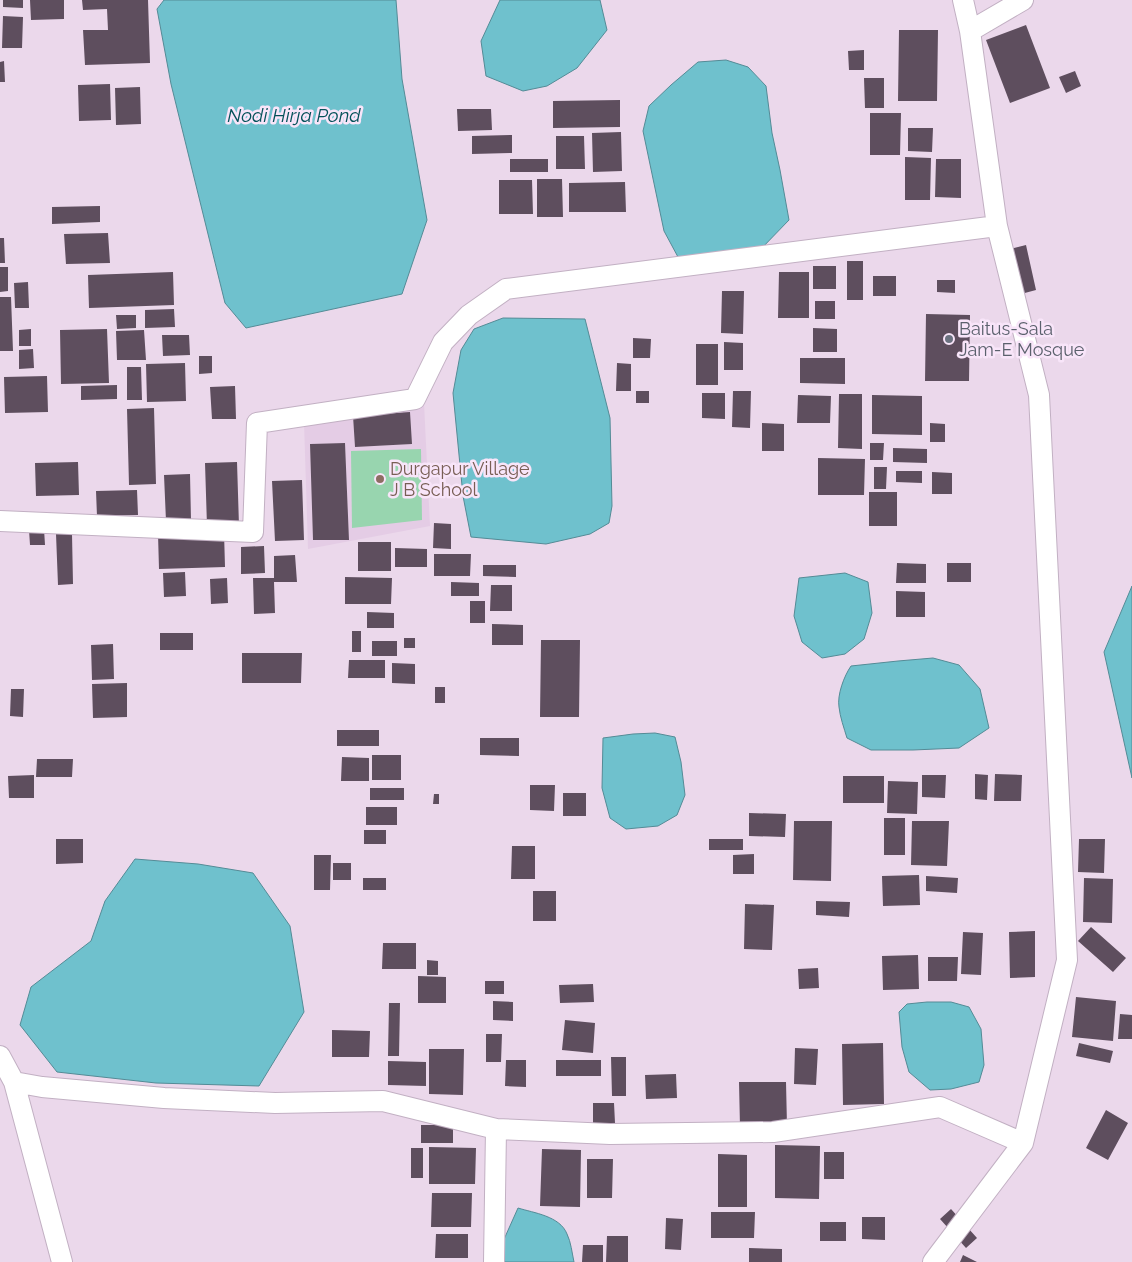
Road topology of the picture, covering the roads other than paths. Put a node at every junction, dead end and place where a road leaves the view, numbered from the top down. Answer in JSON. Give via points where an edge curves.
{"nodes":[{"id":1,"x":962,"y":0,"type":"edge"},
{"id":2,"x":1023,"y":0,"type":"edge"},
{"id":3,"x":970,"y":31,"type":"junction"},
{"id":4,"x":997,"y":226,"type":"junction"},
{"id":5,"x":0,"y":521,"type":"edge"},
{"id":6,"x":0,"y":1056,"type":"edge"},
{"id":7,"x":14,"y":1082,"type":"junction"},
{"id":8,"x":496,"y":1129,"type":"junction"},
{"id":9,"x":1023,"y":1143,"type":"junction"},
{"id":10,"x":62,"y":1262,"type":"edge"},
{"id":11,"x":494,"y":1262,"type":"edge"},
{"id":12,"x":933,"y":1262,"type":"edge"}],
"edges":[{"from":1,"to":3,"type":"street"},
{"from":2,"to":3,"type":"street"},
{"from":3,"to":4,"type":"street"},
{"from":4,"to":5,"type":"street","via":[[506,289],[469,315],[443,342],[415,399],[257,423],[253,532]]},
{"from":4,"to":9,"type":"street","via":[[1039,395],[1067,960]]},
{"from":6,"to":7,"type":"street"},
{"from":7,"to":8,"type":"street","via":[[174,1098],[274,1103],[382,1101]]},
{"from":7,"to":10,"type":"street"},
{"from":8,"to":9,"type":"street","via":[[610,1134],[773,1132],[940,1107]]},
{"from":8,"to":11,"type":"street"},
{"from":9,"to":12,"type":"street"}]}
